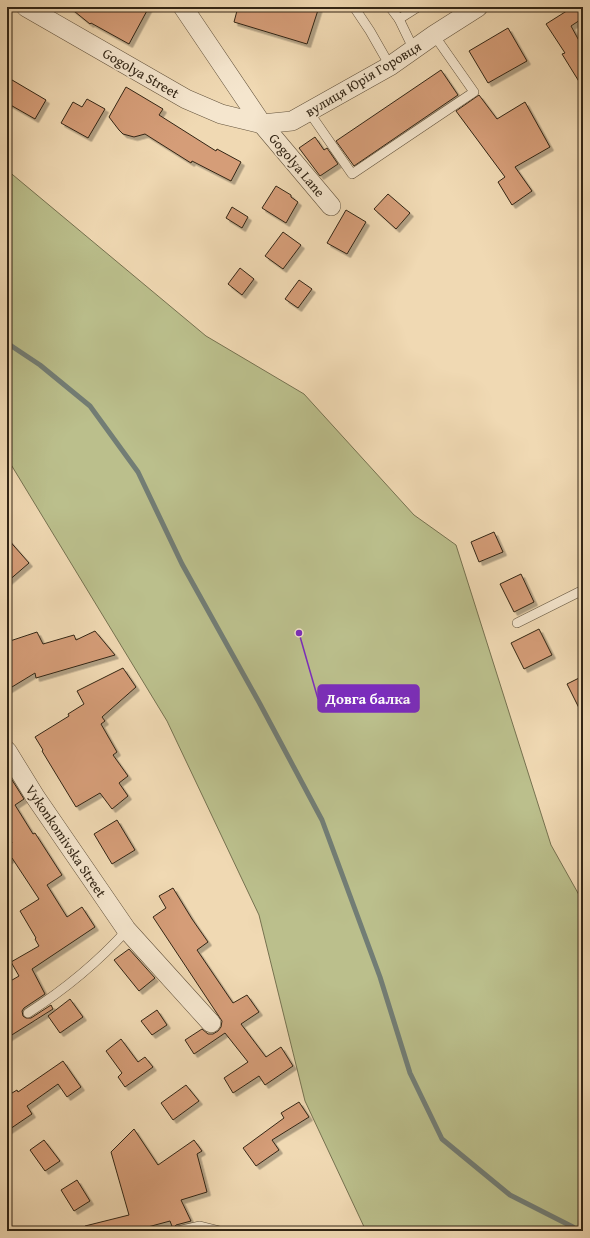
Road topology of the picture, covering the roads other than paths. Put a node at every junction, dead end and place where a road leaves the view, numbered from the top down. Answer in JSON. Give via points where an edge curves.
{"nodes":[{"id":1,"x":26,"y":7,"type":"edge"},
{"id":2,"x":183,"y":7,"type":"edge"},
{"id":3,"x":354,"y":7,"type":"edge"},
{"id":4,"x":390,"y":7,"type":"edge"},
{"id":5,"x":418,"y":7,"type":"edge"},
{"id":6,"x":478,"y":7,"type":"edge"},
{"id":7,"x":399,"y":19,"type":"junction"},
{"id":8,"x":434,"y":36,"type":"junction"},
{"id":9,"x":414,"y":50,"type":"junction"},
{"id":10,"x":390,"y":66,"type":"junction"},
{"id":11,"x":309,"y":112,"type":"junction"},
{"id":12,"x":262,"y":124,"type":"junction"},
{"id":13,"x":331,"y":206,"type":"dead end"},
{"id":14,"x":583,"y":590,"type":"edge"},
{"id":15,"x":517,"y":623,"type":"dead end"},
{"id":16,"x":7,"y":751,"type":"edge"},
{"id":17,"x":127,"y":930,"type":"junction"},
{"id":18,"x":28,"y":1013,"type":"dead end"},
{"id":19,"x":211,"y":1023,"type":"dead end"},
{"id":20,"x":178,"y":1231,"type":"edge"},
{"id":21,"x":220,"y":1231,"type":"edge"}],
"edges":[{"from":1,"to":12,"type":"street","name":"Gogolya Street","via":[[186,99],[221,114]]},
{"from":2,"to":12,"type":"street","name":"Gogolya Lane"},
{"from":3,"to":10,"type":"lane"},
{"from":4,"to":7,"type":"lane"},
{"from":5,"to":7,"type":"lane"},
{"from":6,"to":8,"type":"street","name":"вулиця Юрія Горовця"},
{"from":7,"to":9,"type":"lane"},
{"from":8,"to":9,"type":"street","name":"вулиця Юрія Горовця"},
{"from":8,"to":11,"type":"lane","via":[[474,92],[352,174]]},
{"from":9,"to":10,"type":"street","name":"вулиця Юрія Горовця"},
{"from":10,"to":11,"type":"street","name":"вулиця Юрія Горовця"},
{"from":11,"to":12,"type":"street","name":"вулиця Юрія Горовця","via":[[292,121]]},
{"from":12,"to":13,"type":"street","name":"Gogolya Lane"},
{"from":14,"to":15,"type":"lane"},
{"from":16,"to":17,"type":"street","name":"Vykonkomivska Street","via":[[36,798]]},
{"from":17,"to":18,"type":"lane","via":[[110,949],[55,995]]},
{"from":17,"to":19,"type":"street","name":"Vykonkomivska Street"},
{"from":20,"to":21,"type":"lane","via":[[200,1226]]}]}
